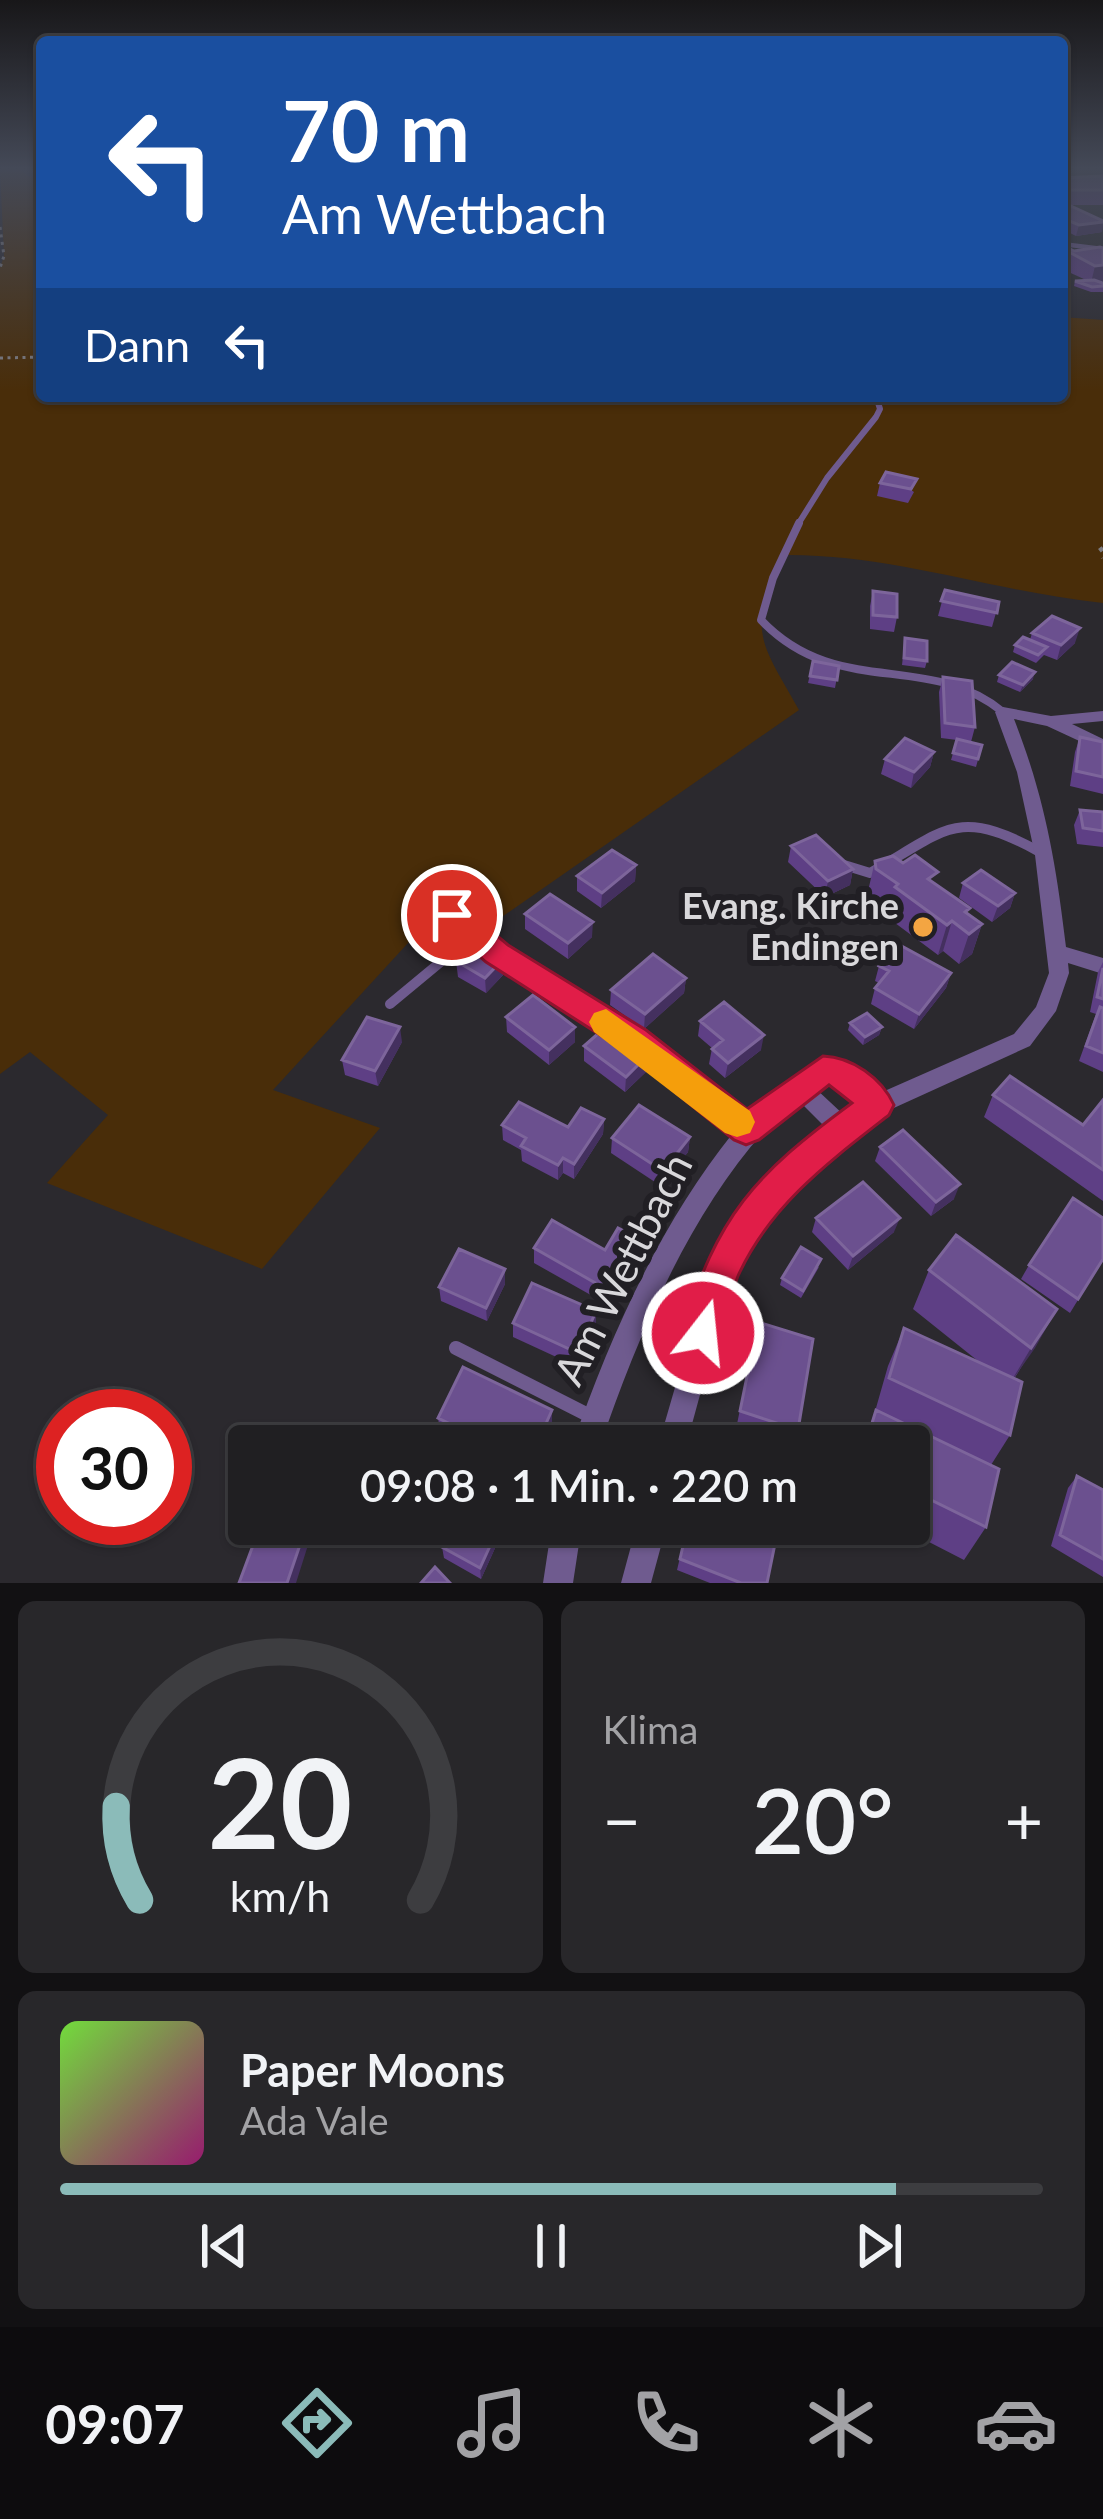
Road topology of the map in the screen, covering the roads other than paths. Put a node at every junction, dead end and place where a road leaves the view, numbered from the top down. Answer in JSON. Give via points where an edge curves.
{"nodes":[{"id":1,"x":1068,"y":245,"type":"edge"},
{"id":2,"x":1103,"y":249,"type":"edge"},
{"id":3,"x":878,"y":402,"type":"edge"},
{"id":4,"x":1003,"y":712,"type":"junction"},
{"id":5,"x":1103,"y":716,"type":"edge"},
{"id":6,"x":1051,"y":721,"type":"junction"},
{"id":7,"x":1103,"y":746,"type":"edge"},
{"id":8,"x":1045,"y":855,"type":"junction"},
{"id":9,"x":844,"y":865,"type":"edge"},
{"id":10,"x":452,"y":915,"type":"dead end"},
{"id":11,"x":472,"y":936,"type":"junction"},
{"id":12,"x":1055,"y":951,"type":"junction"},
{"id":13,"x":1103,"y":966,"type":"edge"},
{"id":14,"x":390,"y":1004,"type":"dead end"},
{"id":15,"x":798,"y":1086,"type":"junction"},
{"id":16,"x":877,"y":1105,"type":"junction"},
{"id":17,"x":842,"y":1128,"type":"junction"},
{"id":18,"x":746,"y":1130,"type":"junction"},
{"id":19,"x":457,"y":1348,"type":"dead end"},
{"id":20,"x":594,"y":1418,"type":"junction"},
{"id":21,"x":592,"y":1425,"type":"edge"},
{"id":22,"x":678,"y":1425,"type":"edge"},
{"id":23,"x":564,"y":1545,"type":"edge"},
{"id":24,"x":646,"y":1545,"type":"edge"},
{"id":25,"x":558,"y":1583,"type":"edge"},
{"id":26,"x":636,"y":1583,"type":"edge"}],
"edges":[{"from":1,"to":2,"type":"lane"},
{"from":3,"to":4,"type":"lane","via":[[873,425],[839,461],[794,537],[761,620],[792,650],[868,675],[971,687]]},
{"from":4,"to":6,"type":"street"},
{"from":4,"to":8,"type":"street"},
{"from":5,"to":6,"type":"street"},
{"from":6,"to":7,"type":"street"},
{"from":8,"to":9,"type":"lane","via":[[990,826],[967,825],[870,873]]},
{"from":8,"to":12,"type":"street"},
{"from":10,"to":11,"type":"street"},
{"from":11,"to":14,"type":"lane"},
{"from":11,"to":18,"type":"street","via":[[634,1039]]},
{"from":12,"to":13,"type":"street"},
{"from":12,"to":16,"type":"street","via":[[1059,973],[1045,1011],[1022,1040]]},
{"from":15,"to":16,"type":"street","via":[[823,1070],[839,1071]]},
{"from":15,"to":17,"type":"street"},
{"from":15,"to":18,"type":"street","name":"Am Wettbach"},
{"from":16,"to":17,"type":"street"},
{"from":17,"to":22,"type":"street","via":[[800,1162],[740,1234],[721,1269]]},
{"from":18,"to":20,"type":"street","name":"Am Wettbach","via":[[665,1258]]},
{"from":19,"to":20,"type":"lane"},
{"from":20,"to":21,"type":"street","name":"Am Wettbach"},
{"from":23,"to":25,"type":"street"},
{"from":24,"to":26,"type":"street"}]}
